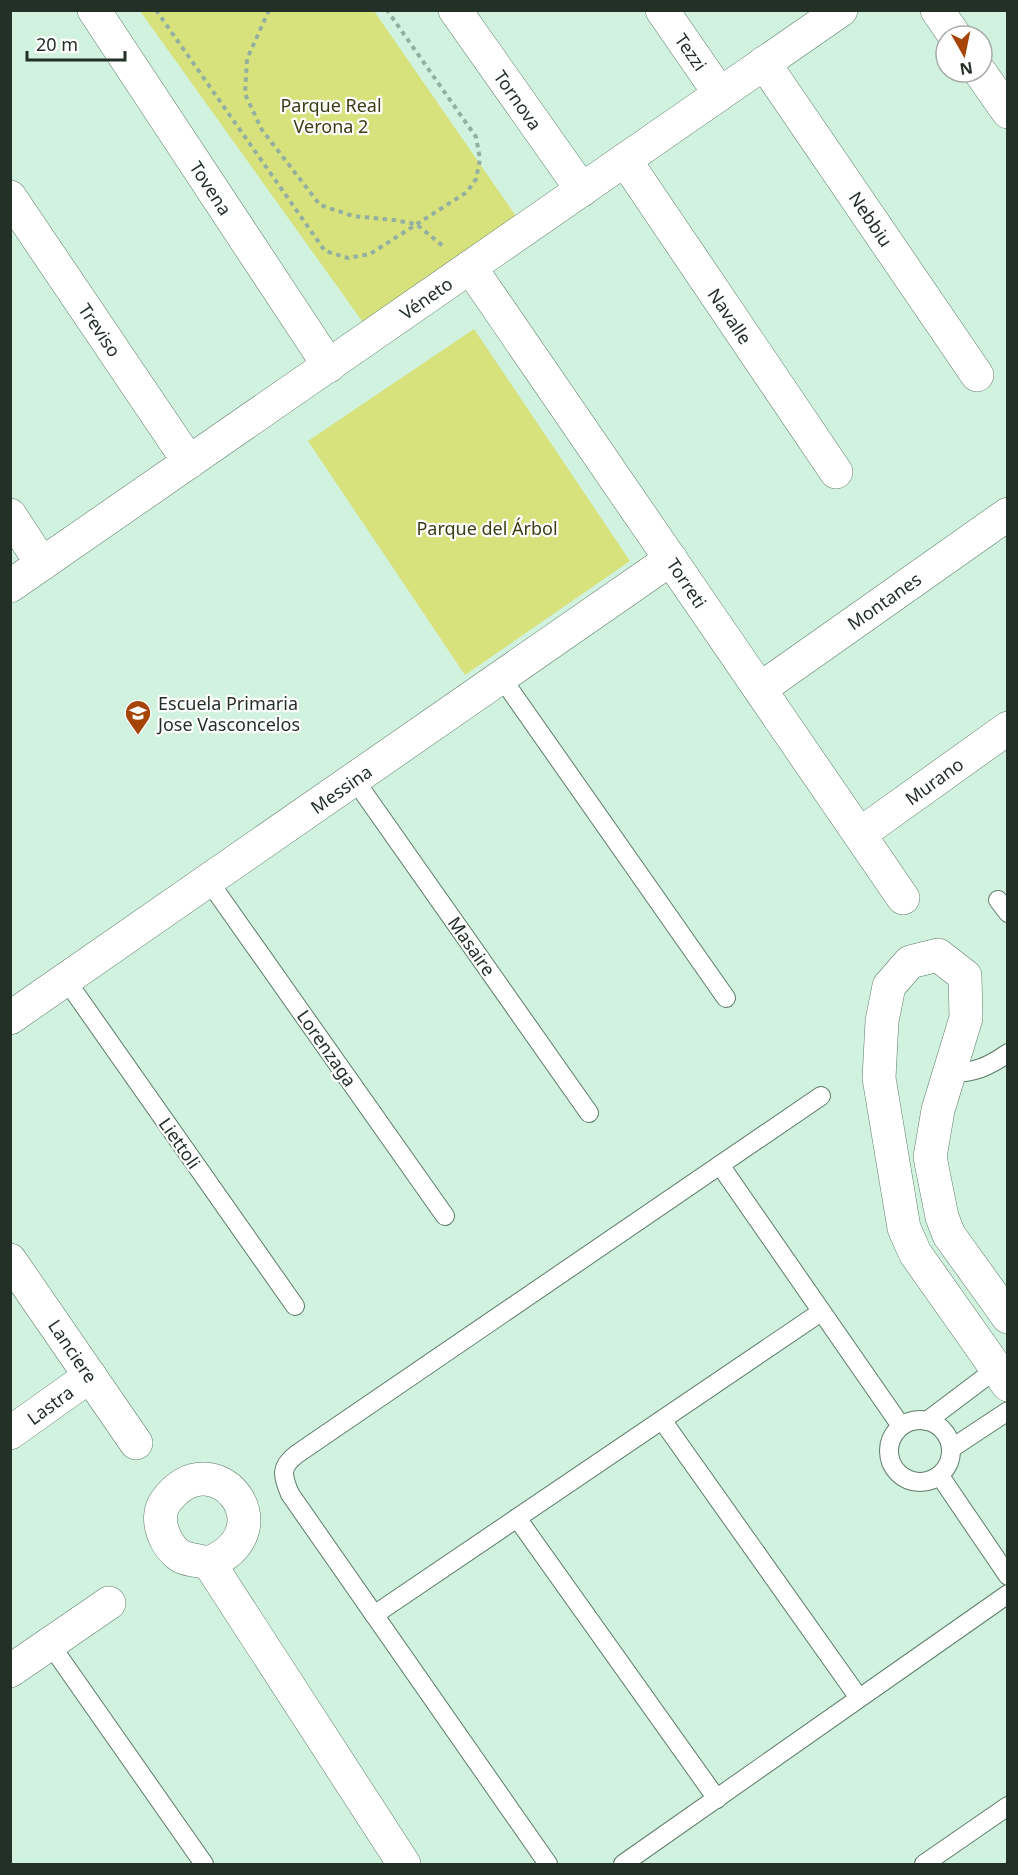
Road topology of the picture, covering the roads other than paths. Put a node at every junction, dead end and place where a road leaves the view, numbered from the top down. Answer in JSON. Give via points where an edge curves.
{"nodes":[{"id":1,"x":94,"y":10,"type":"edge"},
{"id":2,"x":455,"y":10,"type":"edge"},
{"id":3,"x":662,"y":10,"type":"edge"},
{"id":4,"x":841,"y":10,"type":"edge"},
{"id":5,"x":937,"y":10,"type":"edge"},
{"id":6,"x":947,"y":24,"type":"edge"},
{"id":7,"x":764,"y":63,"type":"junction"},
{"id":8,"x":988,"y":84,"type":"edge"},
{"id":9,"x":720,"y":94,"type":"junction"},
{"id":10,"x":1008,"y":112,"type":"edge"},
{"id":11,"x":625,"y":160,"type":"junction"},
{"id":12,"x":582,"y":190,"type":"junction"},
{"id":13,"x":10,"y":197,"type":"edge"},
{"id":14,"x":470,"y":267,"type":"junction"},
{"id":15,"x":329,"y":366,"type":"junction"},
{"id":16,"x":977,"y":375,"type":"dead end"},
{"id":17,"x":189,"y":462,"type":"junction"},
{"id":18,"x":836,"y":472,"type":"dead end"},
{"id":19,"x":1008,"y":514,"type":"edge"},
{"id":20,"x":10,"y":515,"type":"edge"},
{"id":21,"x":671,"y":559,"type":"junction"},
{"id":22,"x":42,"y":564,"type":"junction"},
{"id":23,"x":10,"y":586,"type":"edge"},
{"id":24,"x":501,"y":677,"type":"junction"},
{"id":25,"x":760,"y":689,"type":"junction"},
{"id":26,"x":1008,"y":728,"type":"edge"},
{"id":27,"x":354,"y":779,"type":"junction"},
{"id":28,"x":860,"y":834,"type":"junction"},
{"id":29,"x":208,"y":880,"type":"junction"},
{"id":30,"x":903,"y":898,"type":"dead end"},
{"id":31,"x":66,"y":980,"type":"junction"},
{"id":32,"x":726,"y":998,"type":"dead end"},
{"id":33,"x":10,"y":1018,"type":"edge"},
{"id":34,"x":1008,"y":1053,"type":"edge"},
{"id":35,"x":950,"y":1073,"type":"junction"},
{"id":36,"x":821,"y":1096,"type":"dead end"},
{"id":37,"x":589,"y":1113,"type":"dead end"},
{"id":38,"x":720,"y":1165,"type":"junction"},
{"id":39,"x":445,"y":1216,"type":"dead end"},
{"id":40,"x":10,"y":1260,"type":"edge"},
{"id":41,"x":295,"y":1306,"type":"dead end"},
{"id":42,"x":821,"y":1312,"type":"junction"},
{"id":43,"x":1006,"y":1312,"type":"edge"},
{"id":44,"x":90,"y":1376,"type":"junction"},
{"id":45,"x":1002,"y":1377,"type":"edge"},
{"id":46,"x":1008,"y":1411,"type":"edge"},
{"id":47,"x":662,"y":1420,"type":"junction"},
{"id":48,"x":927,"y":1421,"type":"junction"},
{"id":49,"x":901,"y":1426,"type":"junction"},
{"id":50,"x":10,"y":1433,"type":"edge"},
{"id":51,"x":136,"y":1443,"type":"dead end"},
{"id":52,"x":952,"y":1448,"type":"junction"},
{"id":53,"x":940,"y":1476,"type":"junction"},
{"id":54,"x":517,"y":1518,"type":"junction"},
{"id":55,"x":209,"y":1563,"type":"dead end"},
{"id":56,"x":1008,"y":1576,"type":"edge"},
{"id":57,"x":1008,"y":1594,"type":"edge"},
{"id":58,"x":109,"y":1603,"type":"dead end"},
{"id":59,"x":374,"y":1615,"type":"junction"},
{"id":60,"x":50,"y":1644,"type":"junction"},
{"id":61,"x":10,"y":1671,"type":"edge"},
{"id":62,"x":859,"y":1698,"type":"junction"},
{"id":63,"x":717,"y":1799,"type":"junction"},
{"id":64,"x":1008,"y":1806,"type":"edge"},
{"id":65,"x":204,"y":1864,"type":"edge"},
{"id":66,"x":404,"y":1864,"type":"edge"},
{"id":67,"x":548,"y":1864,"type":"edge"},
{"id":68,"x":623,"y":1864,"type":"edge"},
{"id":69,"x":924,"y":1864,"type":"edge"}],
"edges":[{"from":1,"to":15,"type":"street","name":"Tovena"},
{"from":2,"to":12,"type":"street","name":"Tornova"},
{"from":3,"to":9,"type":"street","name":"Tezzi"},
{"from":4,"to":7,"type":"street","name":"Véneto"},
{"from":5,"to":6,"type":"street"},
{"from":7,"to":9,"type":"street","name":"Véneto"},
{"from":7,"to":16,"type":"street","name":"Nebbiu"},
{"from":8,"to":10,"type":"street"},
{"from":9,"to":11,"type":"street","name":"Véneto"},
{"from":11,"to":12,"type":"street","name":"Véneto"},
{"from":11,"to":18,"type":"street","name":"Navalle"},
{"from":12,"to":14,"type":"street","name":"Véneto"},
{"from":13,"to":17,"type":"street","name":"Treviso"},
{"from":14,"to":15,"type":"street","name":"Véneto"},
{"from":14,"to":21,"type":"street","name":"Torreti"},
{"from":15,"to":17,"type":"street","name":"Véneto"},
{"from":17,"to":22,"type":"street","name":"Véneto"},
{"from":19,"to":25,"type":"street","name":"Montanes"},
{"from":20,"to":22,"type":"street"},
{"from":21,"to":24,"type":"street","name":"Messina"},
{"from":21,"to":25,"type":"street","name":"Torreti"},
{"from":22,"to":23,"type":"street","name":"Véneto"},
{"from":24,"to":27,"type":"street","name":"Messina"},
{"from":24,"to":32,"type":"lane"},
{"from":25,"to":28,"type":"street","name":"Torreti"},
{"from":26,"to":28,"type":"street","name":"Murano"},
{"from":27,"to":29,"type":"street","name":"Messina"},
{"from":27,"to":37,"type":"lane","name":"Masaire"},
{"from":28,"to":30,"type":"street","name":"Torreti"},
{"from":29,"to":31,"type":"street","name":"Messina"},
{"from":29,"to":39,"type":"lane","name":"Lorenzaga"},
{"from":31,"to":33,"type":"street","name":"Messina"},
{"from":31,"to":41,"type":"lane","name":"Liettoli"},
{"from":34,"to":35,"type":"lane","via":[[978,1070]]},
{"from":35,"to":43,"type":"street","via":[[938,1110],[930,1157],[942,1217],[950,1235]]},
{"from":35,"to":45,"type":"street","via":[[966,1018],[965,976],[938,955],[910,962],[889,986],[882,1021],[879,1078],[904,1228],[915,1253]]},
{"from":36,"to":38,"type":"lane"},
{"from":38,"to":42,"type":"lane"},
{"from":38,"to":59,"type":"lane","via":[[286,1464],[284,1478],[290,1494]]},
{"from":40,"to":44,"type":"street","name":"Lanciere"},
{"from":42,"to":47,"type":"lane"},
{"from":42,"to":49,"type":"lane"},
{"from":44,"to":50,"type":"street","name":"Lastra"},
{"from":44,"to":51,"type":"street","name":"Lanciere"},
{"from":45,"to":48,"type":"lane"},
{"from":46,"to":52,"type":"lane"},
{"from":47,"to":54,"type":"lane"},
{"from":47,"to":62,"type":"lane"},
{"from":48,"to":49,"type":"lane"},
{"from":48,"to":52,"type":"lane","via":[[939,1426]]},
{"from":49,"to":53,"type":"lane","via":[[890,1442],[890,1462],[895,1470],[902,1477],[921,1483]]},
{"from":52,"to":53,"type":"lane","via":[[947,1469]]},
{"from":53,"to":56,"type":"lane"},
{"from":54,"to":59,"type":"lane"},
{"from":54,"to":63,"type":"lane"},
{"from":55,"to":66,"type":"street"},
{"from":57,"to":62,"type":"lane"},
{"from":58,"to":60,"type":"street"},
{"from":59,"to":67,"type":"lane"},
{"from":60,"to":61,"type":"street"},
{"from":60,"to":65,"type":"lane"},
{"from":62,"to":63,"type":"lane"},
{"from":63,"to":68,"type":"lane"},
{"from":64,"to":69,"type":"lane"}]}
